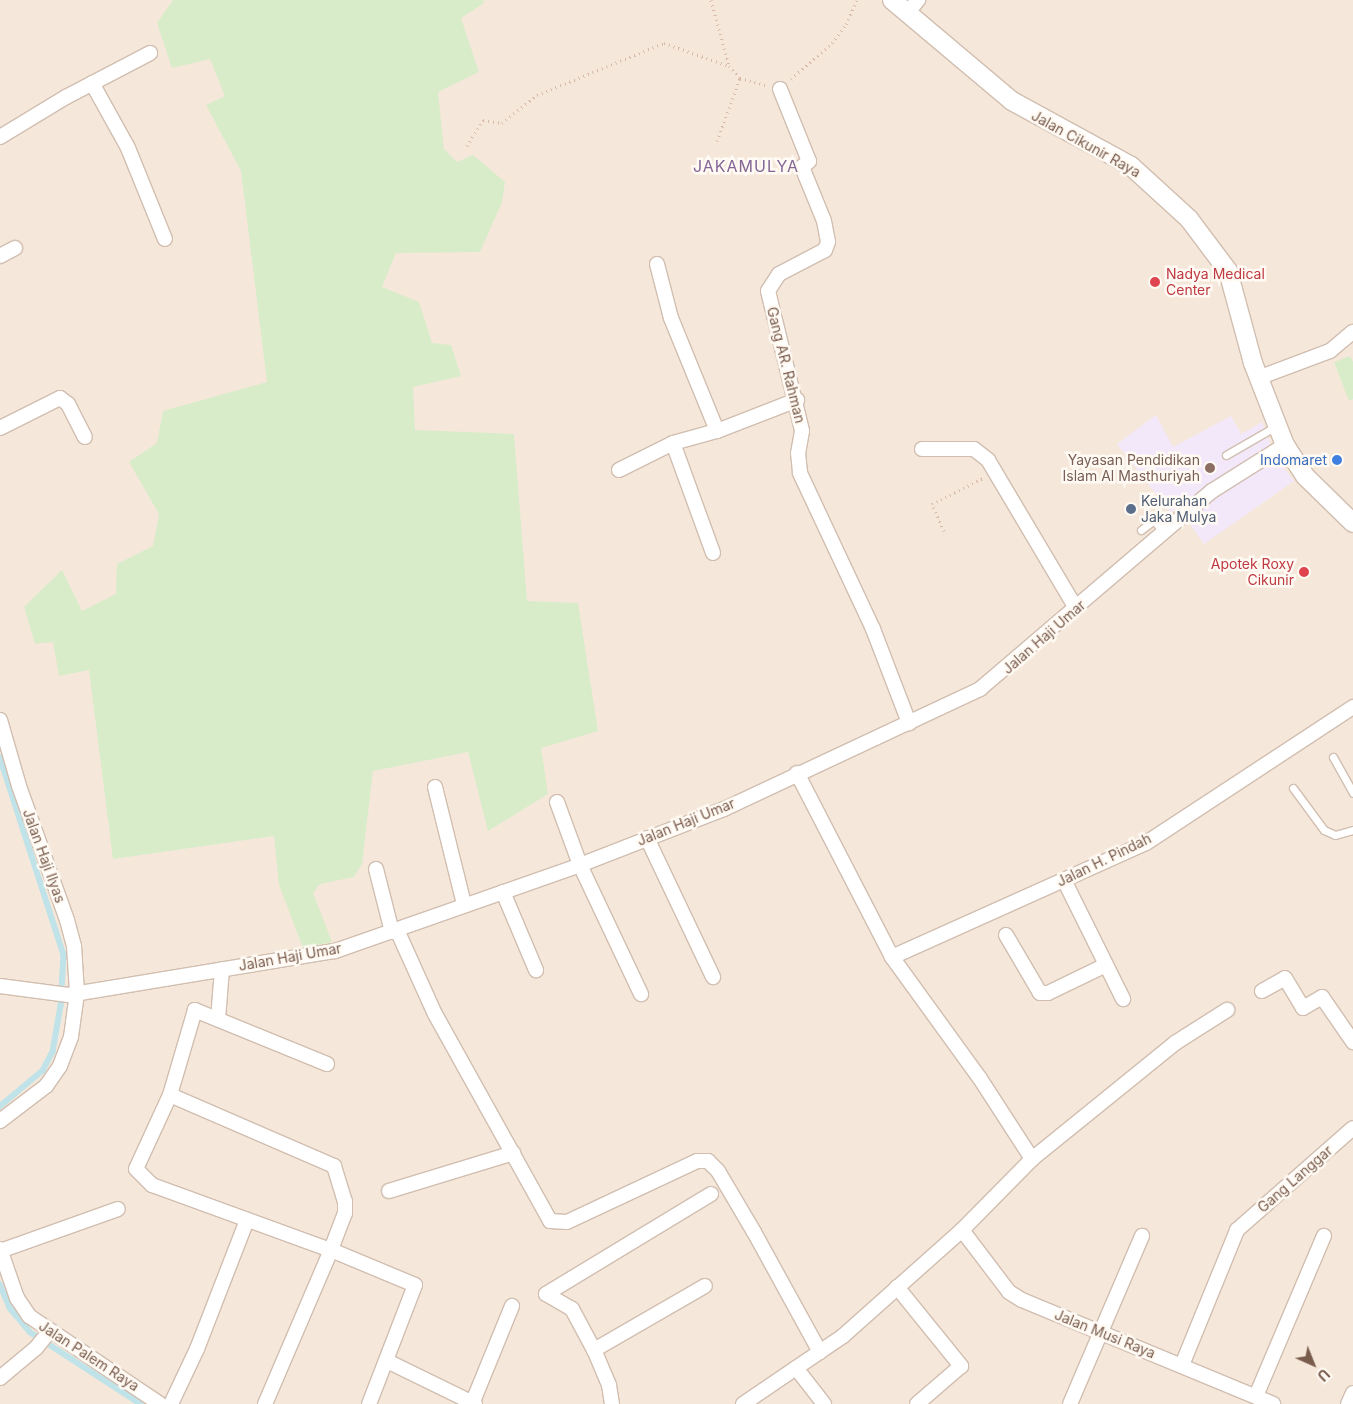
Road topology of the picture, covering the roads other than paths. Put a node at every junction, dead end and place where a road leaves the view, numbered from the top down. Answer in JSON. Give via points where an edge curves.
{"nodes":[{"id":1,"x":892,"y":0,"type":"edge"},
{"id":2,"x":913,"y":6,"type":"edge"},
{"id":3,"x":150,"y":53,"type":"dead end"},
{"id":4,"x":92,"y":83,"type":"junction"},
{"id":5,"x":780,"y":89,"type":"road end"},
{"id":6,"x":0,"y":137,"type":"edge"},
{"id":7,"x":165,"y":239,"type":"dead end"},
{"id":8,"x":15,"y":248,"type":"dead end"},
{"id":9,"x":0,"y":256,"type":"edge"},
{"id":10,"x":657,"y":264,"type":"dead end"},
{"id":11,"x":1353,"y":332,"type":"edge"},
{"id":12,"x":1258,"y":378,"type":"junction"},
{"id":13,"x":797,"y":400,"type":"junction"},
{"id":14,"x":1276,"y":425,"type":"junction"},
{"id":15,"x":0,"y":428,"type":"edge"},
{"id":16,"x":717,"y":431,"type":"junction"},
{"id":17,"x":85,"y":436,"type":"dead end"},
{"id":18,"x":673,"y":443,"type":"junction"},
{"id":19,"x":1285,"y":445,"type":"junction"},
{"id":20,"x":922,"y":449,"type":"dead end"},
{"id":21,"x":1226,"y":455,"type":"dead end"},
{"id":22,"x":619,"y":470,"type":"dead end"},
{"id":23,"x":1353,"y":523,"type":"edge"},
{"id":24,"x":1141,"y":530,"type":"dead end"},
{"id":25,"x":1162,"y":531,"type":"junction"},
{"id":26,"x":713,"y":553,"type":"dead end"},
{"id":27,"x":1076,"y":608,"type":"junction"},
{"id":28,"x":1353,"y":707,"type":"edge"},
{"id":29,"x":0,"y":720,"type":"edge"},
{"id":30,"x":909,"y":723,"type":"junction"},
{"id":31,"x":1333,"y":757,"type":"dead end"},
{"id":32,"x":797,"y":773,"type":"junction"},
{"id":33,"x":435,"y":787,"type":"dead end"},
{"id":34,"x":1293,"y":788,"type":"dead end"},
{"id":35,"x":1353,"y":793,"type":"edge"},
{"id":36,"x":557,"y":802,"type":"dead end"},
{"id":37,"x":1353,"y":830,"type":"edge"},
{"id":38,"x":647,"y":838,"type":"junction"},
{"id":39,"x":580,"y":865,"type":"junction"},
{"id":40,"x":376,"y":869,"type":"dead end"},
{"id":41,"x":1064,"y":880,"type":"junction"},
{"id":42,"x":503,"y":892,"type":"junction"},
{"id":43,"x":464,"y":904,"type":"junction"},
{"id":44,"x":395,"y":931,"type":"junction"},
{"id":45,"x":1006,"y":935,"type":"dead end"},
{"id":46,"x":892,"y":957,"type":"junction"},
{"id":47,"x":1106,"y":964,"type":"junction"},
{"id":48,"x":222,"y":969,"type":"junction"},
{"id":49,"x":536,"y":970,"type":"dead end"},
{"id":50,"x":713,"y":977,"type":"dead end"},
{"id":51,"x":0,"y":986,"type":"edge"},
{"id":52,"x":1262,"y":991,"type":"dead end"},
{"id":53,"x":73,"y":994,"type":"junction"},
{"id":54,"x":641,"y":994,"type":"dead end"},
{"id":55,"x":1123,"y":999,"type":"dead end"},
{"id":56,"x":1227,"y":1010,"type":"dead end"},
{"id":57,"x":218,"y":1019,"type":"junction"},
{"id":58,"x":1353,"y":1042,"type":"edge"},
{"id":59,"x":327,"y":1064,"type":"dead end"},
{"id":60,"x":170,"y":1095,"type":"junction"},
{"id":61,"x":0,"y":1121,"type":"edge"},
{"id":62,"x":1351,"y":1134,"type":"edge"},
{"id":63,"x":513,"y":1153,"type":"junction"},
{"id":64,"x":1032,"y":1159,"type":"junction"},
{"id":65,"x":389,"y":1191,"type":"dead end"},
{"id":66,"x":711,"y":1194,"type":"dead end"},
{"id":67,"x":118,"y":1209,"type":"dead end"},
{"id":68,"x":248,"y":1220,"type":"junction"},
{"id":69,"x":962,"y":1230,"type":"junction"},
{"id":70,"x":1142,"y":1236,"type":"dead end"},
{"id":71,"x":1324,"y":1236,"type":"dead end"},
{"id":72,"x":0,"y":1250,"type":"edge"},
{"id":73,"x":331,"y":1250,"type":"junction"},
{"id":74,"x":704,"y":1286,"type":"dead end"},
{"id":75,"x":897,"y":1287,"type":"junction"},
{"id":76,"x":512,"y":1306,"type":"dead end"},
{"id":77,"x":1101,"y":1331,"type":"junction"},
{"id":78,"x":48,"y":1334,"type":"junction"},
{"id":79,"x":594,"y":1350,"type":"junction"},
{"id":80,"x":820,"y":1352,"type":"junction"},
{"id":81,"x":387,"y":1361,"type":"junction"},
{"id":82,"x":1182,"y":1366,"type":"junction"},
{"id":83,"x":796,"y":1368,"type":"junction"},
{"id":84,"x":0,"y":1378,"type":"edge"},
{"id":85,"x":1353,"y":1393,"type":"edge"},
{"id":86,"x":1256,"y":1396,"type":"junction"},
{"id":87,"x":160,"y":1404,"type":"edge"},
{"id":88,"x":171,"y":1404,"type":"edge"},
{"id":89,"x":265,"y":1404,"type":"edge"},
{"id":90,"x":369,"y":1404,"type":"edge"},
{"id":91,"x":473,"y":1404,"type":"edge"},
{"id":92,"x":612,"y":1404,"type":"edge"},
{"id":93,"x":744,"y":1404,"type":"edge"},
{"id":94,"x":824,"y":1404,"type":"edge"},
{"id":95,"x":917,"y":1404,"type":"edge"},
{"id":96,"x":1070,"y":1404,"type":"edge"},
{"id":97,"x":1273,"y":1404,"type":"edge"},
{"id":98,"x":1348,"y":1404,"type":"edge"}],
"edges":[{"from":1,"to":2,"type":"street","name":"Jalan Cikunir Raya"},
{"from":2,"to":12,"type":"street","name":"Jalan Cikunir Raya","via":[[1012,101],[1131,166],[1174,203],[1206,239],[1228,271]]},
{"from":3,"to":4,"type":"street"},
{"from":4,"to":6,"type":"street"},
{"from":4,"to":7,"type":"street","via":[[128,148]]},
{"from":5,"to":13,"type":"street","name":"Gang AR. Rahman","via":[[809,161],[802,168],[824,220],[828,242],[825,250],[779,274],[768,291]]},
{"from":8,"to":9,"type":"street"},
{"from":10,"to":16,"type":"street","via":[[670,318]]},
{"from":11,"to":12,"type":"street","via":[[1330,351]]},
{"from":12,"to":14,"type":"street","name":"Jalan Cikunir Raya"},
{"from":13,"to":16,"type":"street"},
{"from":13,"to":30,"type":"street","name":"Gang AR. Rahman","via":[[802,432],[798,453],[800,473],[881,646]]},
{"from":14,"to":19,"type":"street","name":"Jalan Cikunir Raya"},
{"from":14,"to":21,"type":"lane"},
{"from":15,"to":17,"type":"street","via":[[60,398],[68,404]]},
{"from":16,"to":18,"type":"street"},
{"from":18,"to":22,"type":"street"},
{"from":18,"to":26,"type":"street"},
{"from":19,"to":23,"type":"street","name":"Jalan Cikunir Raya","via":[[1305,476]]},
{"from":19,"to":25,"type":"street","name":"Jalan Haji Umar","via":[[1212,490]]},
{"from":20,"to":27,"type":"street","via":[[974,449],[988,460]]},
{"from":24,"to":25,"type":"lane","via":[[1154,520]]},
{"from":25,"to":27,"type":"street","name":"Jalan Haji Umar"},
{"from":27,"to":30,"type":"street","name":"Jalan Haji Umar","via":[[980,689]]},
{"from":28,"to":41,"type":"street","name":"Jalan H. Pindah","via":[[1146,843]]},
{"from":29,"to":53,"type":"street","name":"Jalan Haji Ilyas","via":[[74,946]]},
{"from":30,"to":32,"type":"street","name":"Jalan Haji Umar"},
{"from":31,"to":35,"type":"lane"},
{"from":32,"to":38,"type":"street","name":"Jalan Haji Umar","via":[[724,809]]},
{"from":32,"to":46,"type":"street"},
{"from":33,"to":43,"type":"street"},
{"from":34,"to":37,"type":"lane","via":[[1324,830],[1335,835]]},
{"from":36,"to":39,"type":"street"},
{"from":38,"to":39,"type":"street","name":"Jalan Haji Umar"},
{"from":38,"to":50,"type":"street"},
{"from":39,"to":42,"type":"street","name":"Jalan Haji Umar"},
{"from":39,"to":54,"type":"street"},
{"from":40,"to":44,"type":"street"},
{"from":41,"to":46,"type":"street","name":"Jalan H. Pindah"},
{"from":41,"to":47,"type":"street"},
{"from":42,"to":43,"type":"street","name":"Jalan Haji Umar"},
{"from":42,"to":49,"type":"street"},
{"from":43,"to":44,"type":"street","name":"Jalan Haji Umar"},
{"from":44,"to":48,"type":"street","name":"Jalan Haji Umar","via":[[335,951]]},
{"from":44,"to":63,"type":"street","via":[[435,1014]]},
{"from":45,"to":47,"type":"street","via":[[1040,994]]},
{"from":46,"to":64,"type":"street","via":[[996,1101]]},
{"from":47,"to":55,"type":"street"},
{"from":48,"to":53,"type":"street","name":"Jalan Haji Umar"},
{"from":48,"to":57,"type":"street"},
{"from":51,"to":53,"type":"street","name":"Jalan Haji Umar"},
{"from":52,"to":58,"type":"street","via":[[1285,978],[1303,1008],[1322,997]]},
{"from":53,"to":61,"type":"street","via":[[71,1037],[60,1066],[46,1086]]},
{"from":56,"to":64,"type":"street","via":[[1175,1043]]},
{"from":57,"to":59,"type":"street"},
{"from":57,"to":60,"type":"street","via":[[195,1010]]},
{"from":60,"to":68,"type":"street","via":[[136,1169],[152,1185]]},
{"from":60,"to":73,"type":"street","via":[[334,1166],[345,1201],[345,1213]]},
{"from":62,"to":82,"type":"street","name":"Gang Langgar","via":[[1237,1230]]},
{"from":63,"to":65,"type":"street"},
{"from":63,"to":80,"type":"street","via":[[545,1214],[558,1224],[697,1161],[713,1164]]},
{"from":64,"to":69,"type":"street"},
{"from":66,"to":79,"type":"street","via":[[546,1294],[572,1309]]},
{"from":67,"to":72,"type":"street"},
{"from":68,"to":73,"type":"street"},
{"from":68,"to":88,"type":"street","via":[[197,1350]]},
{"from":69,"to":75,"type":"street"},
{"from":69,"to":77,"type":"street","name":"Jalan Musi Raya","via":[[1009,1292],[1037,1308]]},
{"from":70,"to":77,"type":"street"},
{"from":71,"to":86,"type":"street"},
{"from":72,"to":78,"type":"street","name":"Jalan Palem Raya","via":[[17,1298],[29,1316]]},
{"from":73,"to":81,"type":"street","via":[[416,1285]]},
{"from":73,"to":89,"type":"street"},
{"from":74,"to":79,"type":"street"},
{"from":75,"to":80,"type":"street","via":[[844,1336]]},
{"from":75,"to":95,"type":"street","via":[[961,1366]]},
{"from":76,"to":91,"type":"street"},
{"from":77,"to":82,"type":"street","name":"Jalan Musi Raya"},
{"from":77,"to":96,"type":"street"},
{"from":78,"to":84,"type":"street"},
{"from":78,"to":87,"type":"street","name":"Jalan Palem Raya"},
{"from":79,"to":92,"type":"street","via":[[609,1385]]},
{"from":80,"to":83,"type":"street"},
{"from":81,"to":90,"type":"street"},
{"from":81,"to":91,"type":"street"},
{"from":82,"to":86,"type":"street","name":"Jalan Musi Raya"},
{"from":83,"to":93,"type":"street"},
{"from":83,"to":94,"type":"street"},
{"from":85,"to":98,"type":"street"},
{"from":86,"to":97,"type":"street","name":"Jalan Musi Raya"}]}
